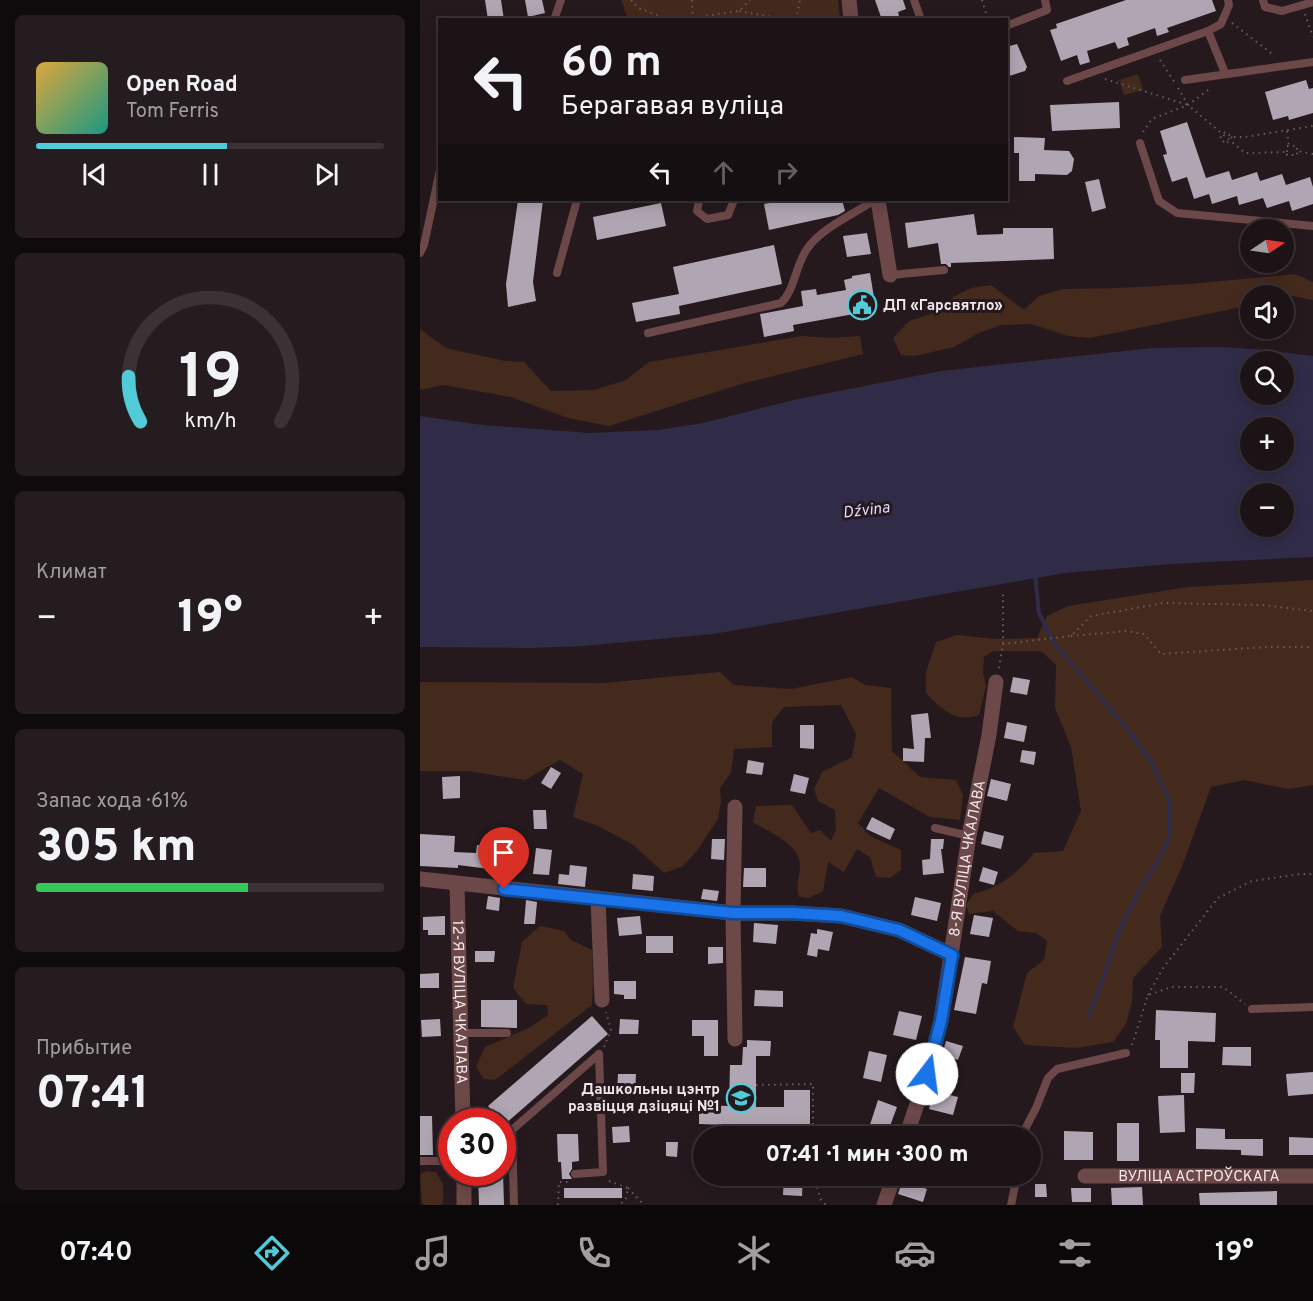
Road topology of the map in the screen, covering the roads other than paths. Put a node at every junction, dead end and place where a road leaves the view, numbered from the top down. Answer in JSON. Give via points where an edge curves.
{"nodes":[{"id":1,"x":561,"y":0,"type":"edge"},
{"id":2,"x":849,"y":0,"type":"edge"},
{"id":3,"x":914,"y":0,"type":"edge"},
{"id":4,"x":1045,"y":0,"type":"edge"},
{"id":5,"x":1228,"y":0,"type":"edge"},
{"id":6,"x":1263,"y":0,"type":"edge"},
{"id":7,"x":1313,"y":2,"type":"edge"},
{"id":8,"x":555,"y":18,"type":"edge"},
{"id":9,"x":851,"y":18,"type":"edge"},
{"id":10,"x":920,"y":18,"type":"edge"},
{"id":11,"x":1008,"y":25,"type":"edge"},
{"id":12,"x":1208,"y":31,"type":"junction"},
{"id":13,"x":1313,"y":62,"type":"edge"},
{"id":14,"x":1225,"y":73,"type":"junction"},
{"id":15,"x":1185,"y":80,"type":"dead end"},
{"id":16,"x":1067,"y":81,"type":"dead end"},
{"id":17,"x":1142,"y":139,"type":"road end"},
{"id":18,"x":438,"y":179,"type":"edge"},
{"id":19,"x":577,"y":201,"type":"edge"},
{"id":20,"x":699,"y":201,"type":"edge"},
{"id":21,"x":734,"y":201,"type":"edge"},
{"id":22,"x":874,"y":201,"type":"edge"},
{"id":23,"x":876,"y":201,"type":"edge"},
{"id":24,"x":1313,"y":226,"type":"edge"},
{"id":25,"x":420,"y":253,"type":"edge"},
{"id":26,"x":944,"y":270,"type":"dead end"},
{"id":27,"x":557,"y":273,"type":"dead end"},
{"id":28,"x":890,"y":275,"type":"joint"},
{"id":29,"x":648,"y":333,"type":"dead end"},
{"id":30,"x":996,"y":682,"type":"road end"},
{"id":31,"x":735,"y":807,"type":"dead end"},
{"id":32,"x":935,"y":828,"type":"dead end"},
{"id":33,"x":969,"y":836,"type":"junction"},
{"id":34,"x":420,"y":879,"type":"edge"},
{"id":35,"x":457,"y":884,"type":"junction"},
{"id":36,"x":598,"y":898,"type":"junction"},
{"id":37,"x":733,"y":913,"type":"junction"},
{"id":38,"x":952,"y":955,"type":"junction"},
{"id":39,"x":602,"y":1000,"type":"road end"},
{"id":40,"x":1313,"y":1007,"type":"edge"},
{"id":41,"x":1252,"y":1010,"type":"road end"},
{"id":42,"x":507,"y":1032,"type":"dead end"},
{"id":43,"x":460,"y":1033,"type":"junction"},
{"id":44,"x":735,"y":1039,"type":"dead end"},
{"id":45,"x":1126,"y":1053,"type":"road end"},
{"id":46,"x":463,"y":1108,"type":"edge"},
{"id":47,"x":910,"y":1126,"type":"edge"},
{"id":48,"x":1027,"y":1126,"type":"edge"},
{"id":49,"x":516,"y":1127,"type":"edge"},
{"id":50,"x":420,"y":1161,"type":"edge"},
{"id":51,"x":438,"y":1161,"type":"edge"},
{"id":52,"x":1085,"y":1176,"type":"dead end"},
{"id":53,"x":1313,"y":1176,"type":"edge"},
{"id":54,"x":572,"y":1178,"type":"road end"},
{"id":55,"x":464,"y":1186,"type":"edge"},
{"id":56,"x":513,"y":1186,"type":"edge"},
{"id":57,"x":891,"y":1186,"type":"edge"},
{"id":58,"x":1015,"y":1186,"type":"edge"},
{"id":59,"x":464,"y":1205,"type":"edge"},
{"id":60,"x":514,"y":1205,"type":"edge"},
{"id":61,"x":884,"y":1205,"type":"edge"},
{"id":62,"x":1011,"y":1205,"type":"edge"}],
"edges":[{"from":1,"to":8,"type":"lane"},
{"from":2,"to":9,"type":"street"},
{"from":3,"to":10,"type":"lane"},
{"from":4,"to":11,"type":"lane","via":[[1047,10]]},
{"from":5,"to":12,"type":"lane","via":[[1221,24]]},
{"from":6,"to":7,"type":"lane","via":[[1265,7],[1282,11]]},
{"from":12,"to":14,"type":"lane"},
{"from":12,"to":16,"type":"lane"},
{"from":13,"to":14,"type":"lane"},
{"from":14,"to":15,"type":"lane"},
{"from":17,"to":24,"type":"lane","via":[[1159,201],[1177,213]]},
{"from":18,"to":25,"type":"lane"},
{"from":19,"to":27,"type":"lane"},
{"from":20,"to":21,"type":"lane","via":[[698,211],[707,219],[728,215]]},
{"from":22,"to":29,"type":"lane","via":[[809,246],[798,263],[789,296],[781,303]]},
{"from":23,"to":28,"type":"street"},
{"from":26,"to":28,"type":"lane"},
{"from":30,"to":33,"type":"street","name":"8-Я ВУЛІЦА ЧКАЛАВА"},
{"from":31,"to":37,"type":"street"},
{"from":32,"to":33,"type":"lane"},
{"from":33,"to":38,"type":"street","name":"8-Я ВУЛІЦА ЧКАЛАВА"},
{"from":34,"to":35,"type":"street"},
{"from":35,"to":36,"type":"street"},
{"from":35,"to":43,"type":"street","name":"12-Я ВУЛІЦА ЧКАЛАВА"},
{"from":36,"to":37,"type":"street"},
{"from":36,"to":39,"type":"street"},
{"from":37,"to":38,"type":"street","via":[[841,916],[899,930]]},
{"from":37,"to":44,"type":"street"},
{"from":38,"to":47,"type":"street","name":"8-Я ВУЛІЦА ЧКАЛАВА","via":[[941,1021]]},
{"from":40,"to":41,"type":"lane"},
{"from":42,"to":43,"type":"lane"},
{"from":43,"to":46,"type":"street","name":"12-Я ВУЛІЦА ЧКАЛАВА"},
{"from":45,"to":48,"type":"lane","via":[[1057,1069],[1048,1078]]},
{"from":49,"to":54,"type":"lane","via":[[599,1054],[603,1172]]},
{"from":50,"to":51,"type":"lane"},
{"from":52,"to":53,"type":"street","name":"ВУЛІЦА АСТРОЎСКАГА"},
{"from":55,"to":59,"type":"street"},
{"from":56,"to":60,"type":"lane"},
{"from":57,"to":61,"type":"street"},
{"from":58,"to":62,"type":"lane"}]}
